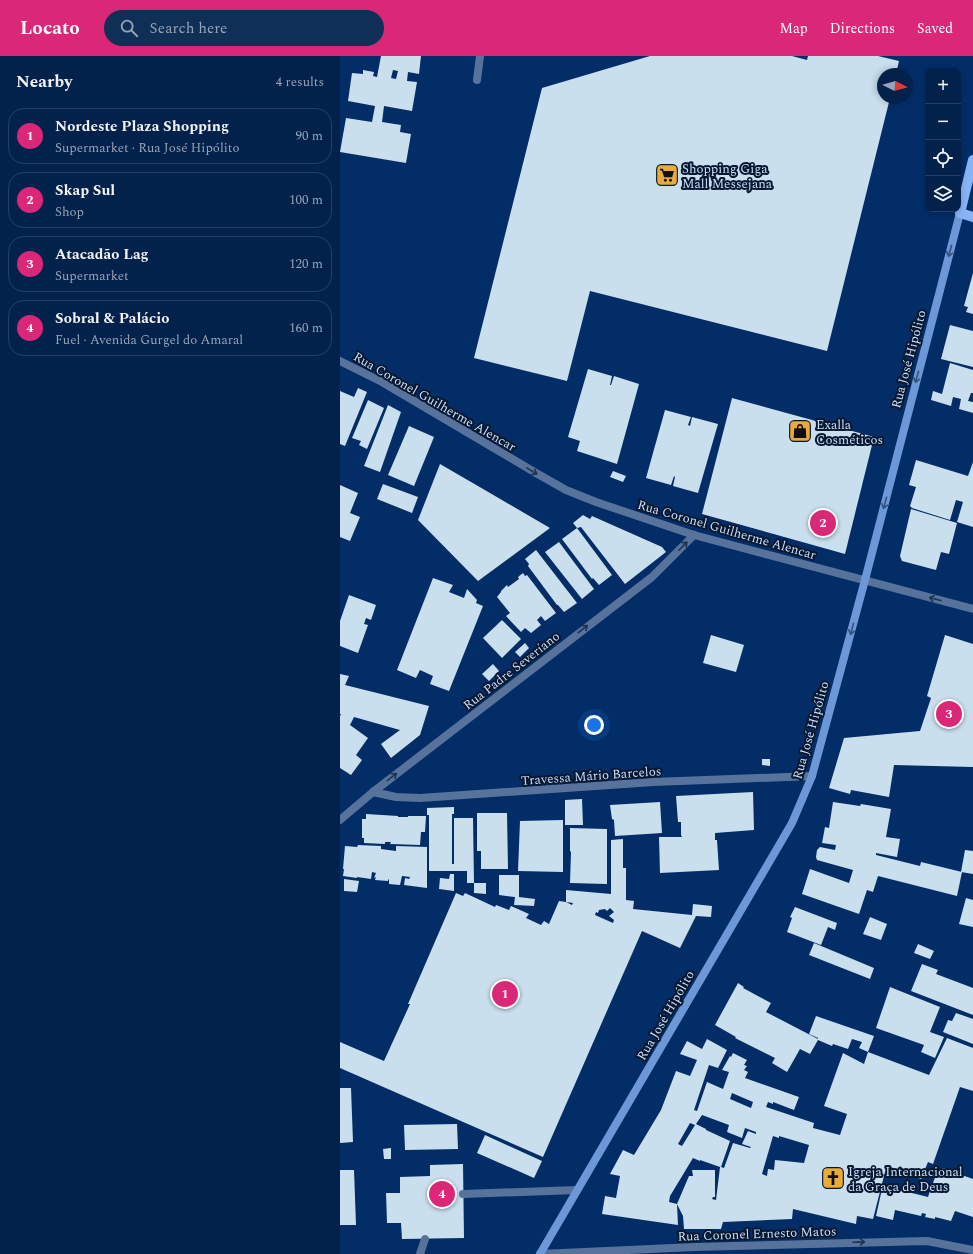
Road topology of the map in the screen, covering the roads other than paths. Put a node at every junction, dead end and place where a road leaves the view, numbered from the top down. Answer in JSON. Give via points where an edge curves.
{"nodes":[{"id":1,"x":480,"y":56,"type":"edge"},
{"id":2,"x":476,"y":80,"type":"dead end"},
{"id":3,"x":973,"y":160,"type":"edge"},
{"id":4,"x":960,"y":213,"type":"junction"},
{"id":5,"x":973,"y":217,"type":"edge"},
{"id":6,"x":340,"y":361,"type":"edge"},
{"id":7,"x":694,"y":535,"type":"junction"},
{"id":8,"x":865,"y":580,"type":"junction"},
{"id":9,"x":973,"y":609,"type":"edge"},
{"id":10,"x":812,"y":776,"type":"junction"},
{"id":11,"x":373,"y":792,"type":"junction"},
{"id":12,"x":340,"y":820,"type":"edge"},
{"id":13,"x":577,"y":1190,"type":"junction"},
{"id":14,"x":463,"y":1194,"type":"dead end"},
{"id":15,"x":425,"y":1239,"type":"dead end"},
{"id":16,"x":973,"y":1250,"type":"edge"},
{"id":17,"x":420,"y":1254,"type":"edge"},
{"id":18,"x":540,"y":1254,"type":"edge"}],
"edges":[{"from":1,"to":2,"type":"street"},
{"from":3,"to":4,"type":"main road","name":"Rua José Hipólito"},
{"from":4,"to":5,"type":"main road"},
{"from":4,"to":8,"type":"main road","name":"Rua José Hipólito","one_way":true},
{"from":6,"to":7,"type":"street","name":"Rua Coronel Guilherme Alencar","one_way":true,"via":[[382,382],[566,490]]},
{"from":7,"to":8,"type":"street","name":"Rua Coronel Guilherme Alencar"},
{"from":11,"to":7,"type":"street","name":"Rua Padre Severíano","one_way":true,"via":[[652,577]]},
{"from":9,"to":8,"type":"street","name":"Rua Coronel Guilherme Alencar","one_way":true},
{"from":8,"to":10,"type":"main road","name":"Rua José Hipólito","one_way":true},
{"from":10,"to":11,"type":"street","name":"Travessa Mário Barcelos","via":[[653,782],[420,798],[396,798]]},
{"from":10,"to":13,"type":"main road","name":"Rua José Hipólito","via":[[792,823]]},
{"from":11,"to":12,"type":"street","name":"Rua Padre Severíano"},
{"from":13,"to":14,"type":"street"},
{"from":13,"to":18,"type":"main road","name":"Rua José Hipólito"},
{"from":15,"to":17,"type":"street"},
{"from":18,"to":16,"type":"street","name":"Rua Coronel Ernesto Matos","one_way":true,"via":[[927,1241]]}]}
